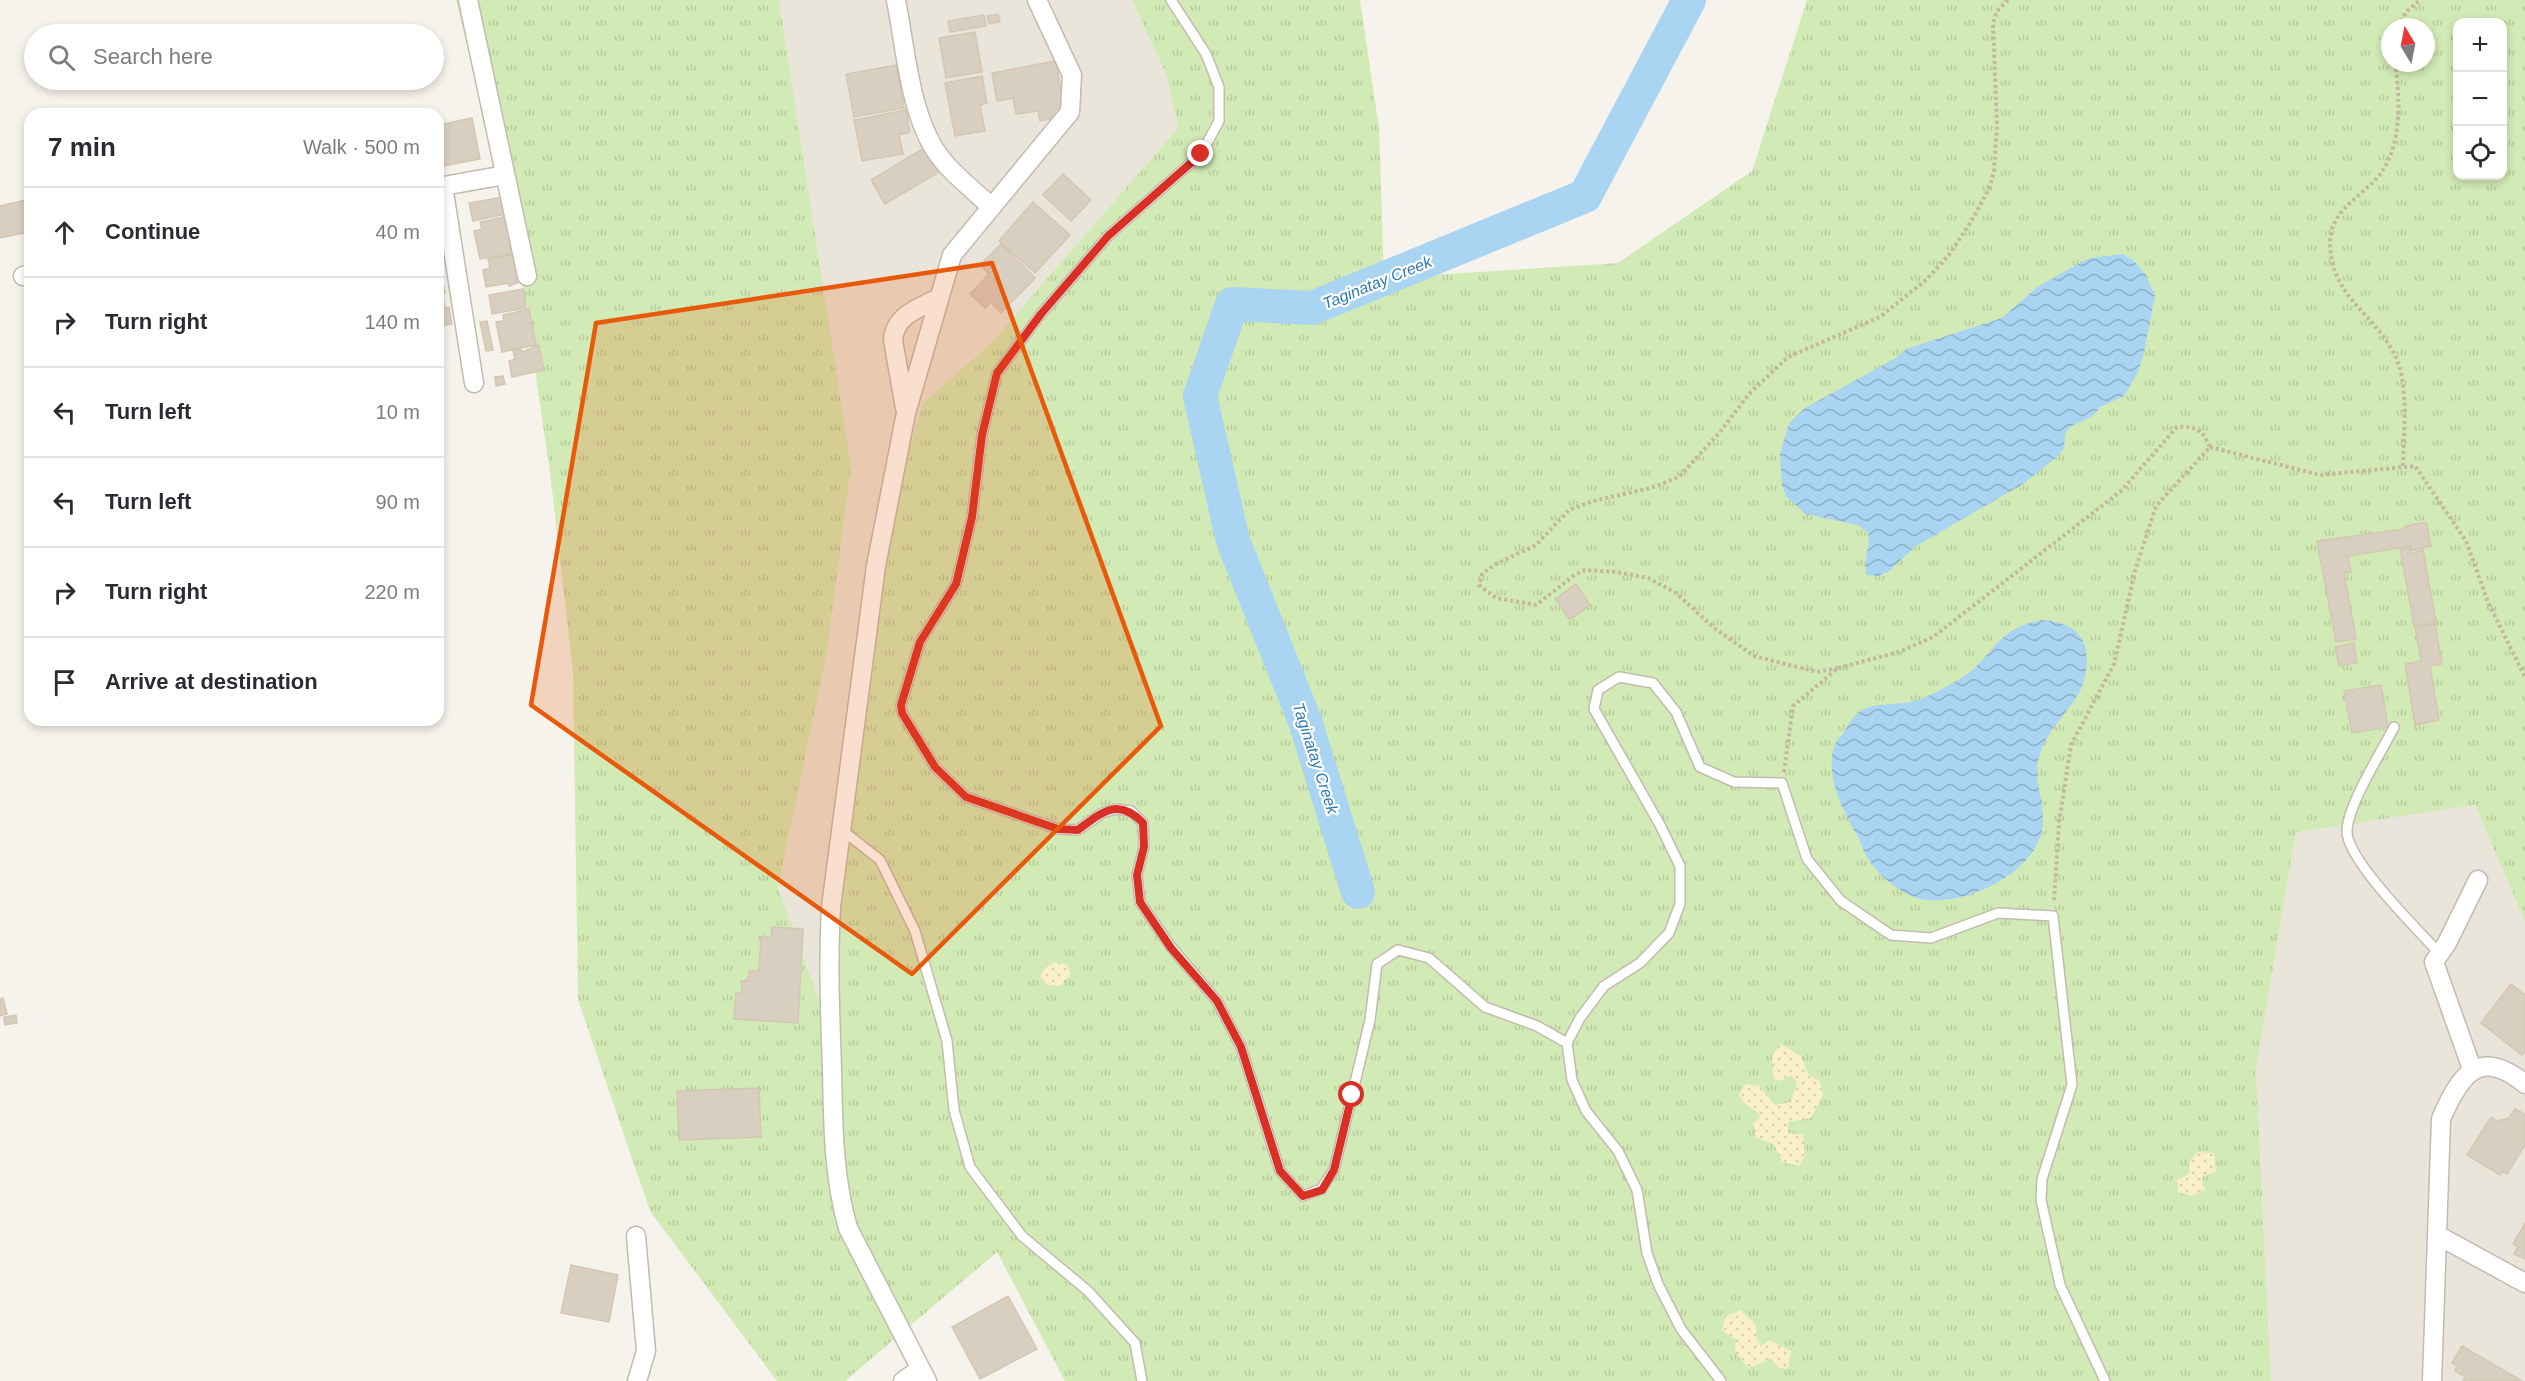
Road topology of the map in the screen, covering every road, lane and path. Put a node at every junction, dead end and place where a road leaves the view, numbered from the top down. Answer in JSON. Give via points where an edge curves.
{"nodes":[{"id":1,"x":468,"y":0,"type":"edge"},
{"id":2,"x":896,"y":0,"type":"edge"},
{"id":3,"x":1036,"y":0,"type":"edge"},
{"id":4,"x":1171,"y":0,"type":"edge"},
{"id":5,"x":2008,"y":0,"type":"edge"},
{"id":6,"x":2420,"y":0,"type":"edge"},
{"id":7,"x":2403,"y":18,"type":"edge"},
{"id":8,"x":2396,"y":72,"type":"edge"},
{"id":9,"x":505,"y":175,"type":"junction"},
{"id":10,"x":444,"y":186,"type":"edge"},
{"id":11,"x":444,"y":205,"type":"edge"},
{"id":12,"x":990,"y":206,"type":"junction"},
{"id":13,"x":527,"y":276,"type":"dead end"},
{"id":14,"x":939,"y":298,"type":"junction"},
{"id":15,"x":474,"y":384,"type":"dead end"},
{"id":16,"x":906,"y":413,"type":"junction"},
{"id":17,"x":2210,"y":447,"type":"junction"},
{"id":18,"x":2403,"y":467,"type":"junction"},
{"id":19,"x":1838,"y":668,"type":"junction"},
{"id":20,"x":2525,"y":677,"type":"edge"},
{"id":21,"x":2394,"y":727,"type":"dead end"},
{"id":22,"x":1782,"y":783,"type":"junction"},
{"id":23,"x":842,"y":830,"type":"junction"},
{"id":24,"x":2478,"y":880,"type":"dead end"},
{"id":25,"x":2053,"y":916,"type":"junction"},
{"id":26,"x":2440,"y":954,"type":"junction"},
{"id":27,"x":1567,"y":1043,"type":"junction"},
{"id":28,"x":2472,"y":1069,"type":"junction"},
{"id":29,"x":2525,"y":1084,"type":"edge"},
{"id":30,"x":636,"y":1236,"type":"dead end"},
{"id":31,"x":2439,"y":1236,"type":"junction"},
{"id":32,"x":2525,"y":1283,"type":"edge"},
{"id":33,"x":923,"y":1375,"type":"edge"},
{"id":34,"x":637,"y":1381,"type":"edge"},
{"id":35,"x":903,"y":1381,"type":"edge"},
{"id":36,"x":1142,"y":1381,"type":"edge"},
{"id":37,"x":1721,"y":1381,"type":"edge"},
{"id":38,"x":2105,"y":1381,"type":"edge"},
{"id":39,"x":2432,"y":1381,"type":"edge"}],
"edges":[{"from":1,"to":9,"type":"street"},
{"from":2,"to":12,"type":"street","via":[[916,103],[927,136],[943,161]]},
{"from":3,"to":12,"type":"street","via":[[1072,75],[1070,112]]},
{"from":4,"to":27,"type":"lane","via":[[1206,54],[1219,87],[1219,121],[1201,154],[1108,236],[997,373],[956,584],[920,642],[902,713],[935,767],[966,797],[1058,829],[1078,830],[1116,808],[1131,811],[1143,823],[1144,847],[1137,875],[1140,902],[1171,948],[1217,1001],[1241,1047],[1280,1171],[1303,1196],[1322,1190],[1334,1170],[1370,1020],[1377,964],[1398,950],[1429,958],[1485,1007],[1537,1026]]},
{"from":5,"to":19,"type":"path","via":[[1997,11],[1993,23],[1997,125],[1994,171],[1984,199],[1949,255],[1917,290],[1880,317],[1788,357],[1749,394],[1678,477],[1569,510],[1536,545],[1482,574],[1479,585],[1496,598],[1536,605],[1585,570],[1648,578],[1676,593],[1714,628],[1755,656],[1817,672]]},
{"from":6,"to":7,"type":"path"},
{"from":8,"to":18,"type":"path","via":[[2393,148],[2377,178],[2341,213],[2330,239],[2332,262],[2342,290],[2391,348],[2401,371]]},
{"from":9,"to":10,"type":"street"},
{"from":9,"to":13,"type":"street"},
{"from":11,"to":15,"type":"street"},
{"from":12,"to":14,"type":"street","via":[[952,255]]},
{"from":14,"to":16,"type":"street"},
{"from":14,"to":16,"type":"street","via":[[901,318],[894,328]]},
{"from":16,"to":23,"type":"street","via":[[876,566]]},
{"from":17,"to":18,"type":"path","via":[[2320,475]]},
{"from":17,"to":19,"type":"path","via":[[2204,433],[2195,426],[2177,427],[2121,492],[1933,637],[1899,652]]},
{"from":17,"to":25,"type":"path","via":[[2156,506],[2135,571],[2114,664],[2071,745],[2059,822]]},
{"from":18,"to":20,"type":"path","via":[[2415,466],[2466,542],[2488,602]]},
{"from":19,"to":22,"type":"path","via":[[1794,706]]},
{"from":21,"to":26,"type":"lane","via":[[2350,812],[2348,840],[2369,874]]},
{"from":22,"to":25,"type":"lane","via":[[1807,859],[1841,901],[1891,935],[1931,938],[1998,913]]},
{"from":22,"to":27,"type":"lane","via":[[1734,782],[1700,767],[1676,712],[1653,683],[1620,676],[1598,690],[1594,709],[1680,866],[1680,904],[1669,933],[1640,963],[1604,986]]},
{"from":23,"to":33,"type":"street","via":[[828,958],[836,1169],[848,1228]]},
{"from":23,"to":36,"type":"lane","via":[[880,860],[915,931],[947,1041],[954,1110],[970,1167],[1022,1236],[1088,1291],[1135,1343]]},
{"from":24,"to":26,"type":"street"},
{"from":25,"to":38,"type":"lane","via":[[2072,1085],[2042,1179],[2041,1200],[2060,1285]]},
{"from":26,"to":28,"type":"street","via":[[2434,962]]},
{"from":27,"to":37,"type":"lane","via":[[1572,1080],[1586,1111],[1618,1151],[1637,1190],[1647,1253],[1658,1284],[1681,1329]]},
{"from":28,"to":29,"type":"street","via":[[2500,1067]]},
{"from":28,"to":31,"type":"street","via":[[2458,1082],[2441,1119]]},
{"from":30,"to":34,"type":"street","via":[[646,1343]]},
{"from":31,"to":32,"type":"street"},
{"from":31,"to":39,"type":"street"},
{"from":33,"to":35,"type":"street"}]}
